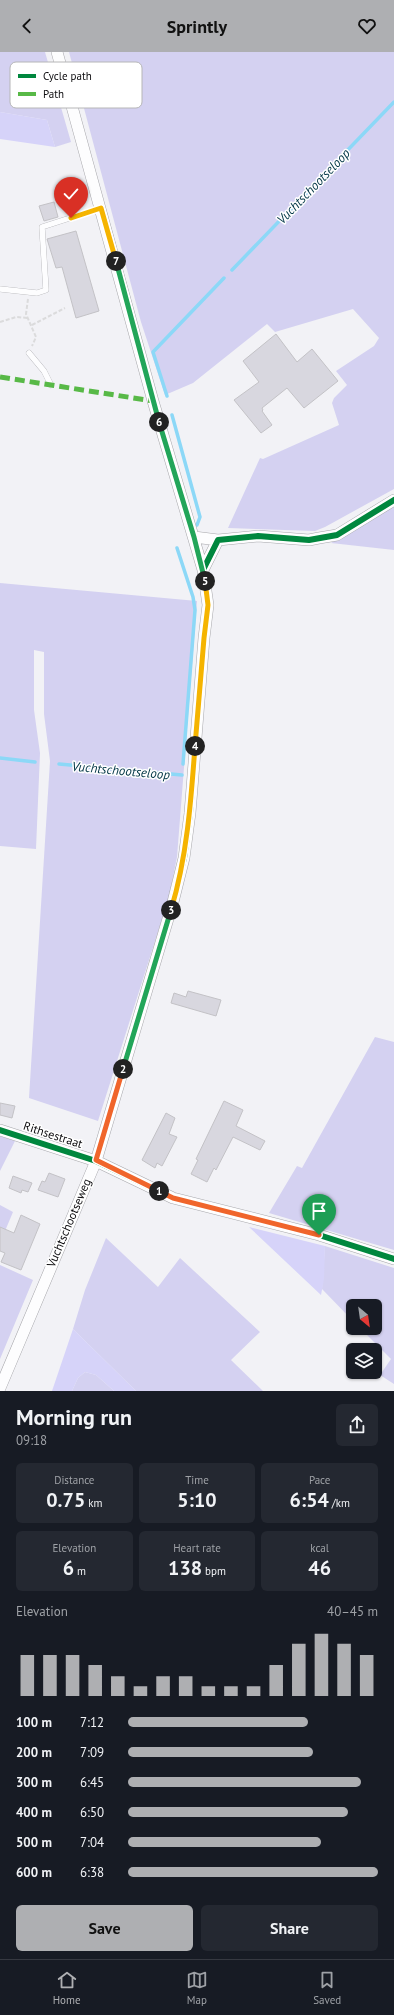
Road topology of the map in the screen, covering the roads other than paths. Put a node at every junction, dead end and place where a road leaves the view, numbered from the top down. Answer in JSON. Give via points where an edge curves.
{"nodes":[{"id":1,"x":57,"y":52,"type":"edge"},
{"id":2,"x":60,"y":62,"type":"edge"},
{"id":3,"x":73,"y":108,"type":"edge"},
{"id":4,"x":101,"y":208,"type":"junction"},
{"id":5,"x":0,"y":289,"type":"edge"},
{"id":6,"x":29,"y":353,"type":"road end"},
{"id":7,"x":51,"y":385,"type":"dead end"},
{"id":8,"x":394,"y":500,"type":"edge"},
{"id":9,"x":194,"y":537,"type":"junction"},
{"id":10,"x":218,"y":540,"type":"junction"},
{"id":11,"x":203,"y":570,"type":"junction"},
{"id":12,"x":0,"y":1130,"type":"edge"},
{"id":13,"x":96,"y":1160,"type":"junction"},
{"id":14,"x":394,"y":1259,"type":"edge"},
{"id":15,"x":0,"y":1388,"type":"edge"}],
"edges":[{"from":1,"to":2,"type":"street","name":"Vuchtschootseweg"},
{"from":3,"to":4,"type":"street","name":"Vuchtschootseweg"},
{"from":4,"to":5,"type":"lane","via":[[42,227],[46,290],[37,293]]},
{"from":4,"to":9,"type":"street","name":"Vuchtschootseweg","via":[[153,401]]},
{"from":6,"to":7,"type":"lane","via":[[44,371]]},
{"from":8,"to":10,"type":"street","via":[[337,535],[309,540],[258,536]]},
{"from":9,"to":10,"type":"street"},
{"from":9,"to":11,"type":"street","name":"Vuchtschootseweg"},
{"from":10,"to":11,"type":"street"},
{"from":11,"to":13,"type":"street","name":"Vuchtschootseweg","via":[[208,605],[184,858],[174,902]]},
{"from":12,"to":13,"type":"street","name":"Rithsestraat"},
{"from":13,"to":14,"type":"street","name":"Rithsestraat","via":[[173,1198],[319,1235]]},
{"from":13,"to":15,"type":"street","name":"Vuchtschootseweg"}]}
